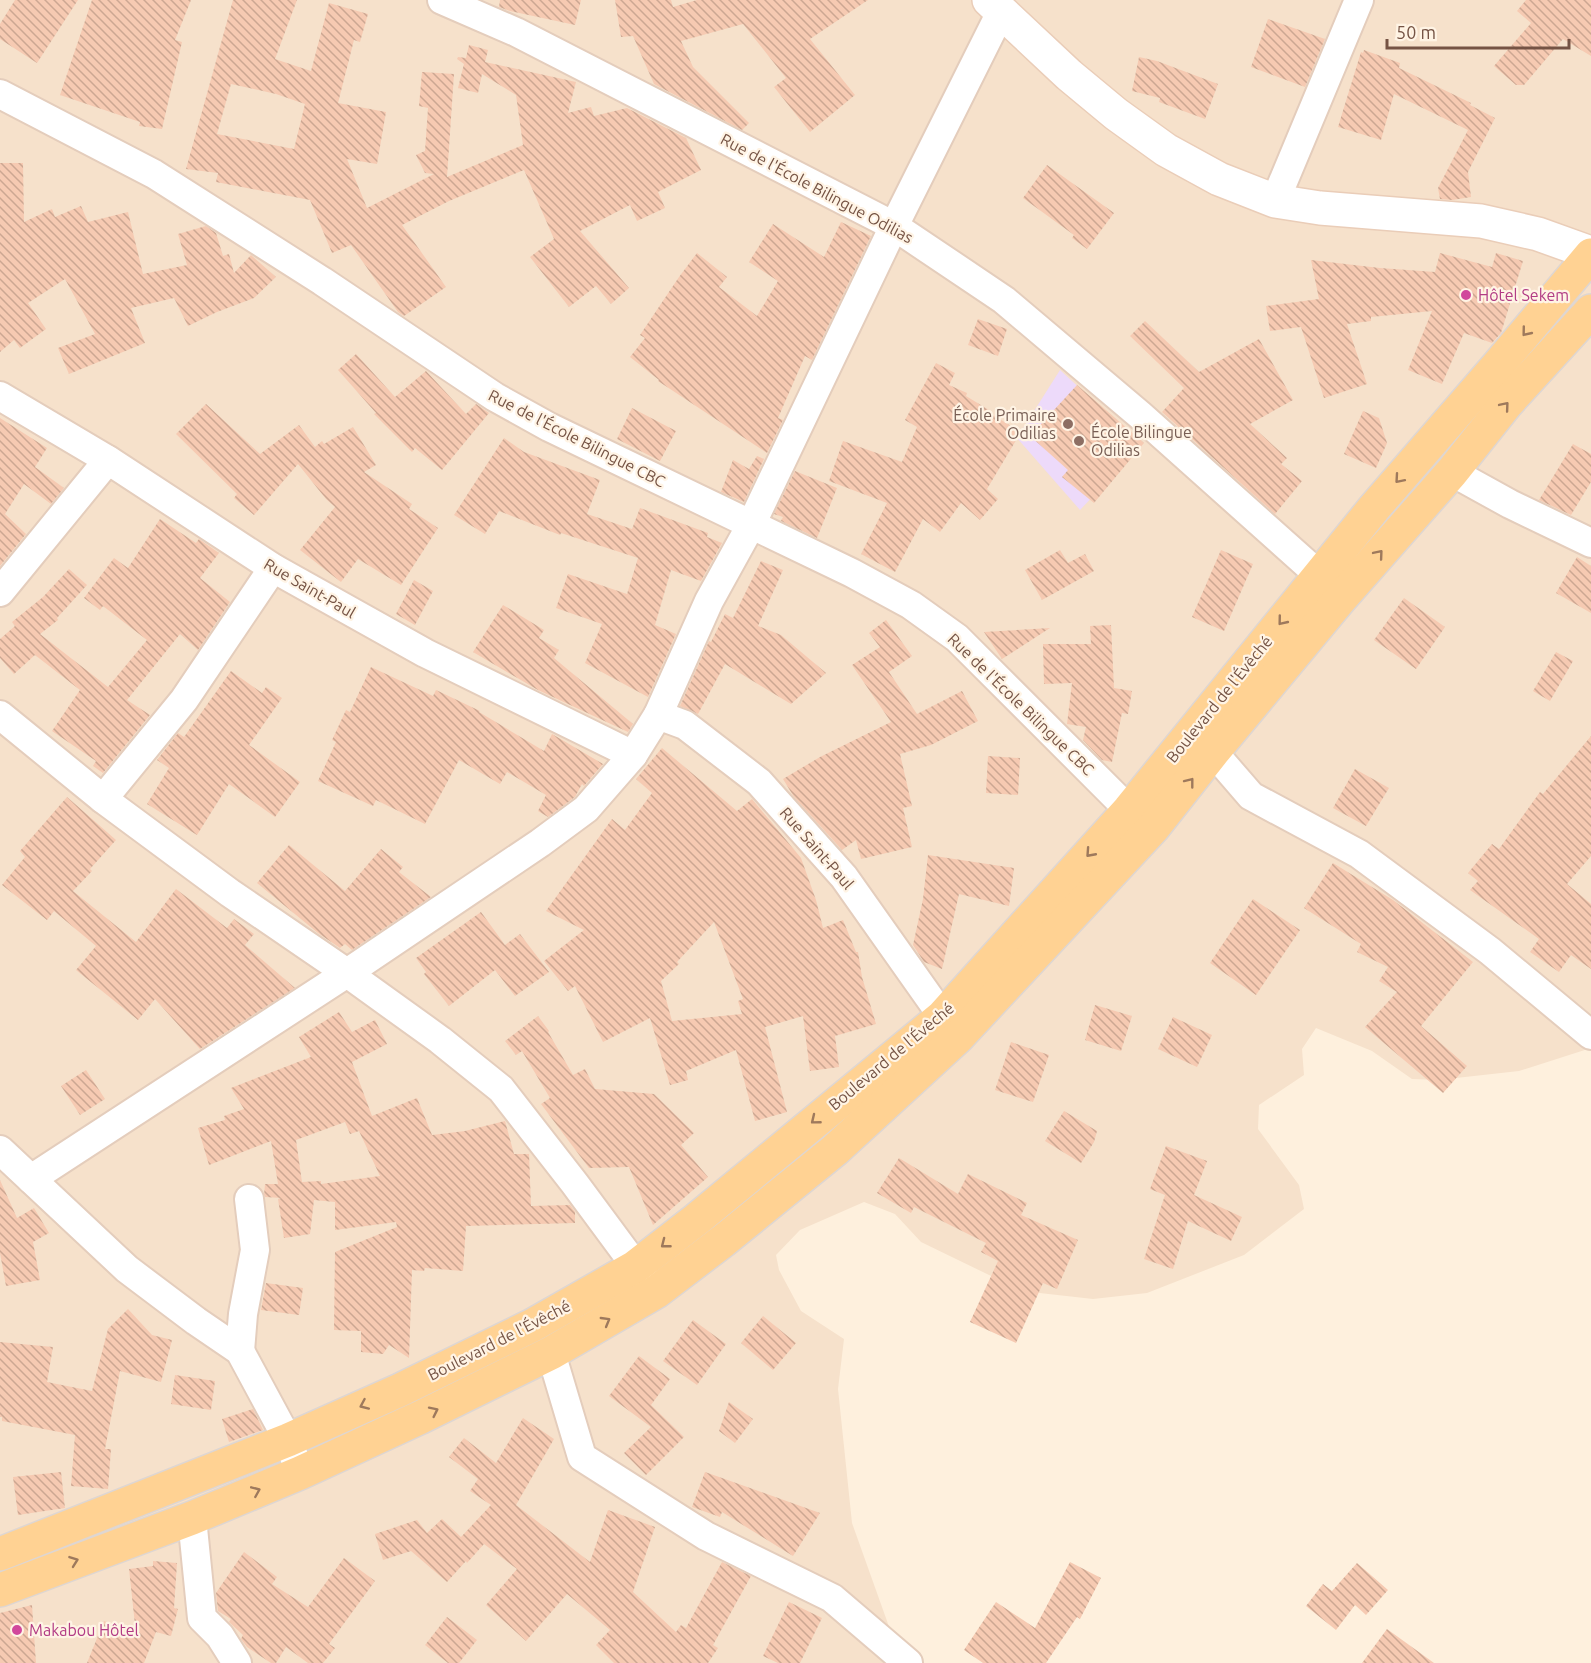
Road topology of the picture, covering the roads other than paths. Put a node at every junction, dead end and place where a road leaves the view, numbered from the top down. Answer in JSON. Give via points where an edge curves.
{"nodes":[{"id":1,"x":442,"y":0,"type":"edge"},
{"id":2,"x":1359,"y":0,"type":"edge"},
{"id":3,"x":995,"y":5,"type":"edge"},
{"id":4,"x":0,"y":94,"type":"edge"},
{"id":5,"x":1275,"y":201,"type":"junction"},
{"id":6,"x":894,"y":225,"type":"junction"},
{"id":7,"x":1591,"y":254,"type":"edge"},
{"id":8,"x":1591,"y":311,"type":"edge"},
{"id":9,"x":0,"y":396,"type":"edge"},
{"id":10,"x":108,"y":460,"type":"junction"},
{"id":11,"x":1452,"y":472,"type":"junction"},
{"id":12,"x":751,"y":525,"type":"junction"},
{"id":13,"x":1591,"y":543,"type":"edge"},
{"id":14,"x":273,"y":568,"type":"junction"},
{"id":15,"x":1319,"y":576,"type":"junction"},
{"id":16,"x":0,"y":592,"type":"edge"},
{"id":17,"x":0,"y":715,"type":"edge"},
{"id":18,"x":658,"y":715,"type":"junction"},
{"id":19,"x":1214,"y":752,"type":"junction"},
{"id":20,"x":633,"y":755,"type":"junction"},
{"id":21,"x":103,"y":799,"type":"junction"},
{"id":22,"x":1129,"y":810,"type":"junction"},
{"id":23,"x":347,"y":973,"type":"junction"},
{"id":24,"x":950,"y":1027,"type":"junction"},
{"id":25,"x":1591,"y":1035,"type":"edge"},
{"id":26,"x":0,"y":1150,"type":"edge"},
{"id":27,"x":31,"y":1179,"type":"junction"},
{"id":28,"x":249,"y":1198,"type":"dead end"},
{"id":29,"x":635,"y":1267,"type":"junction"},
{"id":30,"x":656,"y":1292,"type":"junction"},
{"id":31,"x":240,"y":1351,"type":"junction"},
{"id":32,"x":551,"y":1353,"type":"junction"},
{"id":33,"x":288,"y":1440,"type":"junction"},
{"id":34,"x":300,"y":1473,"type":"junction"},
{"id":35,"x":192,"y":1518,"type":"junction"},
{"id":36,"x":3,"y":1546,"type":"edge"},
{"id":37,"x":13,"y":1584,"type":"edge"},
{"id":38,"x":237,"y":1663,"type":"edge"},
{"id":39,"x":908,"y":1663,"type":"edge"}],
"edges":[{"from":1,"to":6,"type":"street","name":"Rue de l'École Bilingue Odilias","via":[[516,32]]},
{"from":2,"to":5,"type":"street"},
{"from":3,"to":5,"type":"street","via":[[1069,75],[1166,150],[1220,179]]},
{"from":3,"to":6,"type":"street"},
{"from":4,"to":12,"type":"street","name":"Rue de l'École Bilingue CBC","via":[[154,174],[495,397]]},
{"from":5,"to":7,"type":"street","via":[[1481,221],[1538,234]]},
{"from":6,"to":12,"type":"street"},
{"from":6,"to":15,"type":"street","name":"Rue de l'École Bilingue Odilias","via":[[1004,300],[1140,415]]},
{"from":7,"to":15,"type":"main road","name":"Boulevard de l'Évêché","one_way":true},
{"from":11,"to":8,"type":"main road","name":"Boulevard de l'Évêché","one_way":true},
{"from":9,"to":10,"type":"street","name":"Rue Saint-Paul"},
{"from":10,"to":14,"type":"street","name":"Rue Saint-Paul"},
{"from":10,"to":16,"type":"street"},
{"from":11,"to":13,"type":"street"},
{"from":19,"to":11,"type":"main road","name":"Boulevard de l'Évêché","one_way":true},
{"from":12,"to":18,"type":"street","via":[[709,601]]},
{"from":12,"to":22,"type":"street","name":"Rue de l'École Bilingue CBC","via":[[852,573],[957,638]]},
{"from":14,"to":20,"type":"street","name":"Rue Saint-Paul","via":[[425,653]]},
{"from":14,"to":21,"type":"street","via":[[184,700]]},
{"from":15,"to":22,"type":"main road","name":"Boulevard de l'Évêché","one_way":true},
{"from":17,"to":21,"type":"street"},
{"from":18,"to":20,"type":"street"},
{"from":18,"to":24,"type":"street","name":"Rue Saint-Paul","via":[[685,725],[759,782],[844,877]]},
{"from":24,"to":19,"type":"main road","name":"Boulevard de l'Évêché","one_way":true,"via":[[1154,828]]},
{"from":19,"to":25,"type":"street","via":[[1251,796],[1359,854],[1490,951]]},
{"from":20,"to":23,"type":"street","via":[[586,809]]},
{"from":21,"to":23,"type":"street"},
{"from":22,"to":24,"type":"main road","name":"Boulevard de l'Évêché","one_way":true},
{"from":23,"to":27,"type":"street"},
{"from":23,"to":29,"type":"street","via":[[501,1089]]},
{"from":24,"to":29,"type":"main road","name":"Boulevard de l'Évêché","one_way":true},
{"from":24,"to":30,"type":"main road","name":"Boulevard de l'Évêché","via":[[835,1150]]},
{"from":26,"to":27,"type":"street"},
{"from":27,"to":31,"type":"street","via":[[128,1269]]},
{"from":28,"to":31,"type":"street","via":[[255,1250]]},
{"from":29,"to":30,"type":"street"},
{"from":29,"to":33,"type":"main road","name":"Boulevard de l'Évêché","one_way":true,"via":[[532,1325]]},
{"from":32,"to":30,"type":"main road","name":"Boulevard de l'Évêché","one_way":true},
{"from":31,"to":33,"type":"street"},
{"from":34,"to":32,"type":"main road","name":"Boulevard de l'Évêché","one_way":true},
{"from":32,"to":39,"type":"street","via":[[582,1457],[706,1536],[832,1598]]},
{"from":33,"to":34,"type":"street"},
{"from":33,"to":36,"type":"main road","name":"Boulevard de l'Évêché"},
{"from":35,"to":34,"type":"main road","name":"Boulevard de l'Évêché","one_way":true},
{"from":37,"to":35,"type":"main road","name":"Boulevard de l'Évêché","one_way":true},
{"from":35,"to":38,"type":"street","via":[[202,1618],[220,1636]]},
{"from":36,"to":37,"type":"street"}]}
